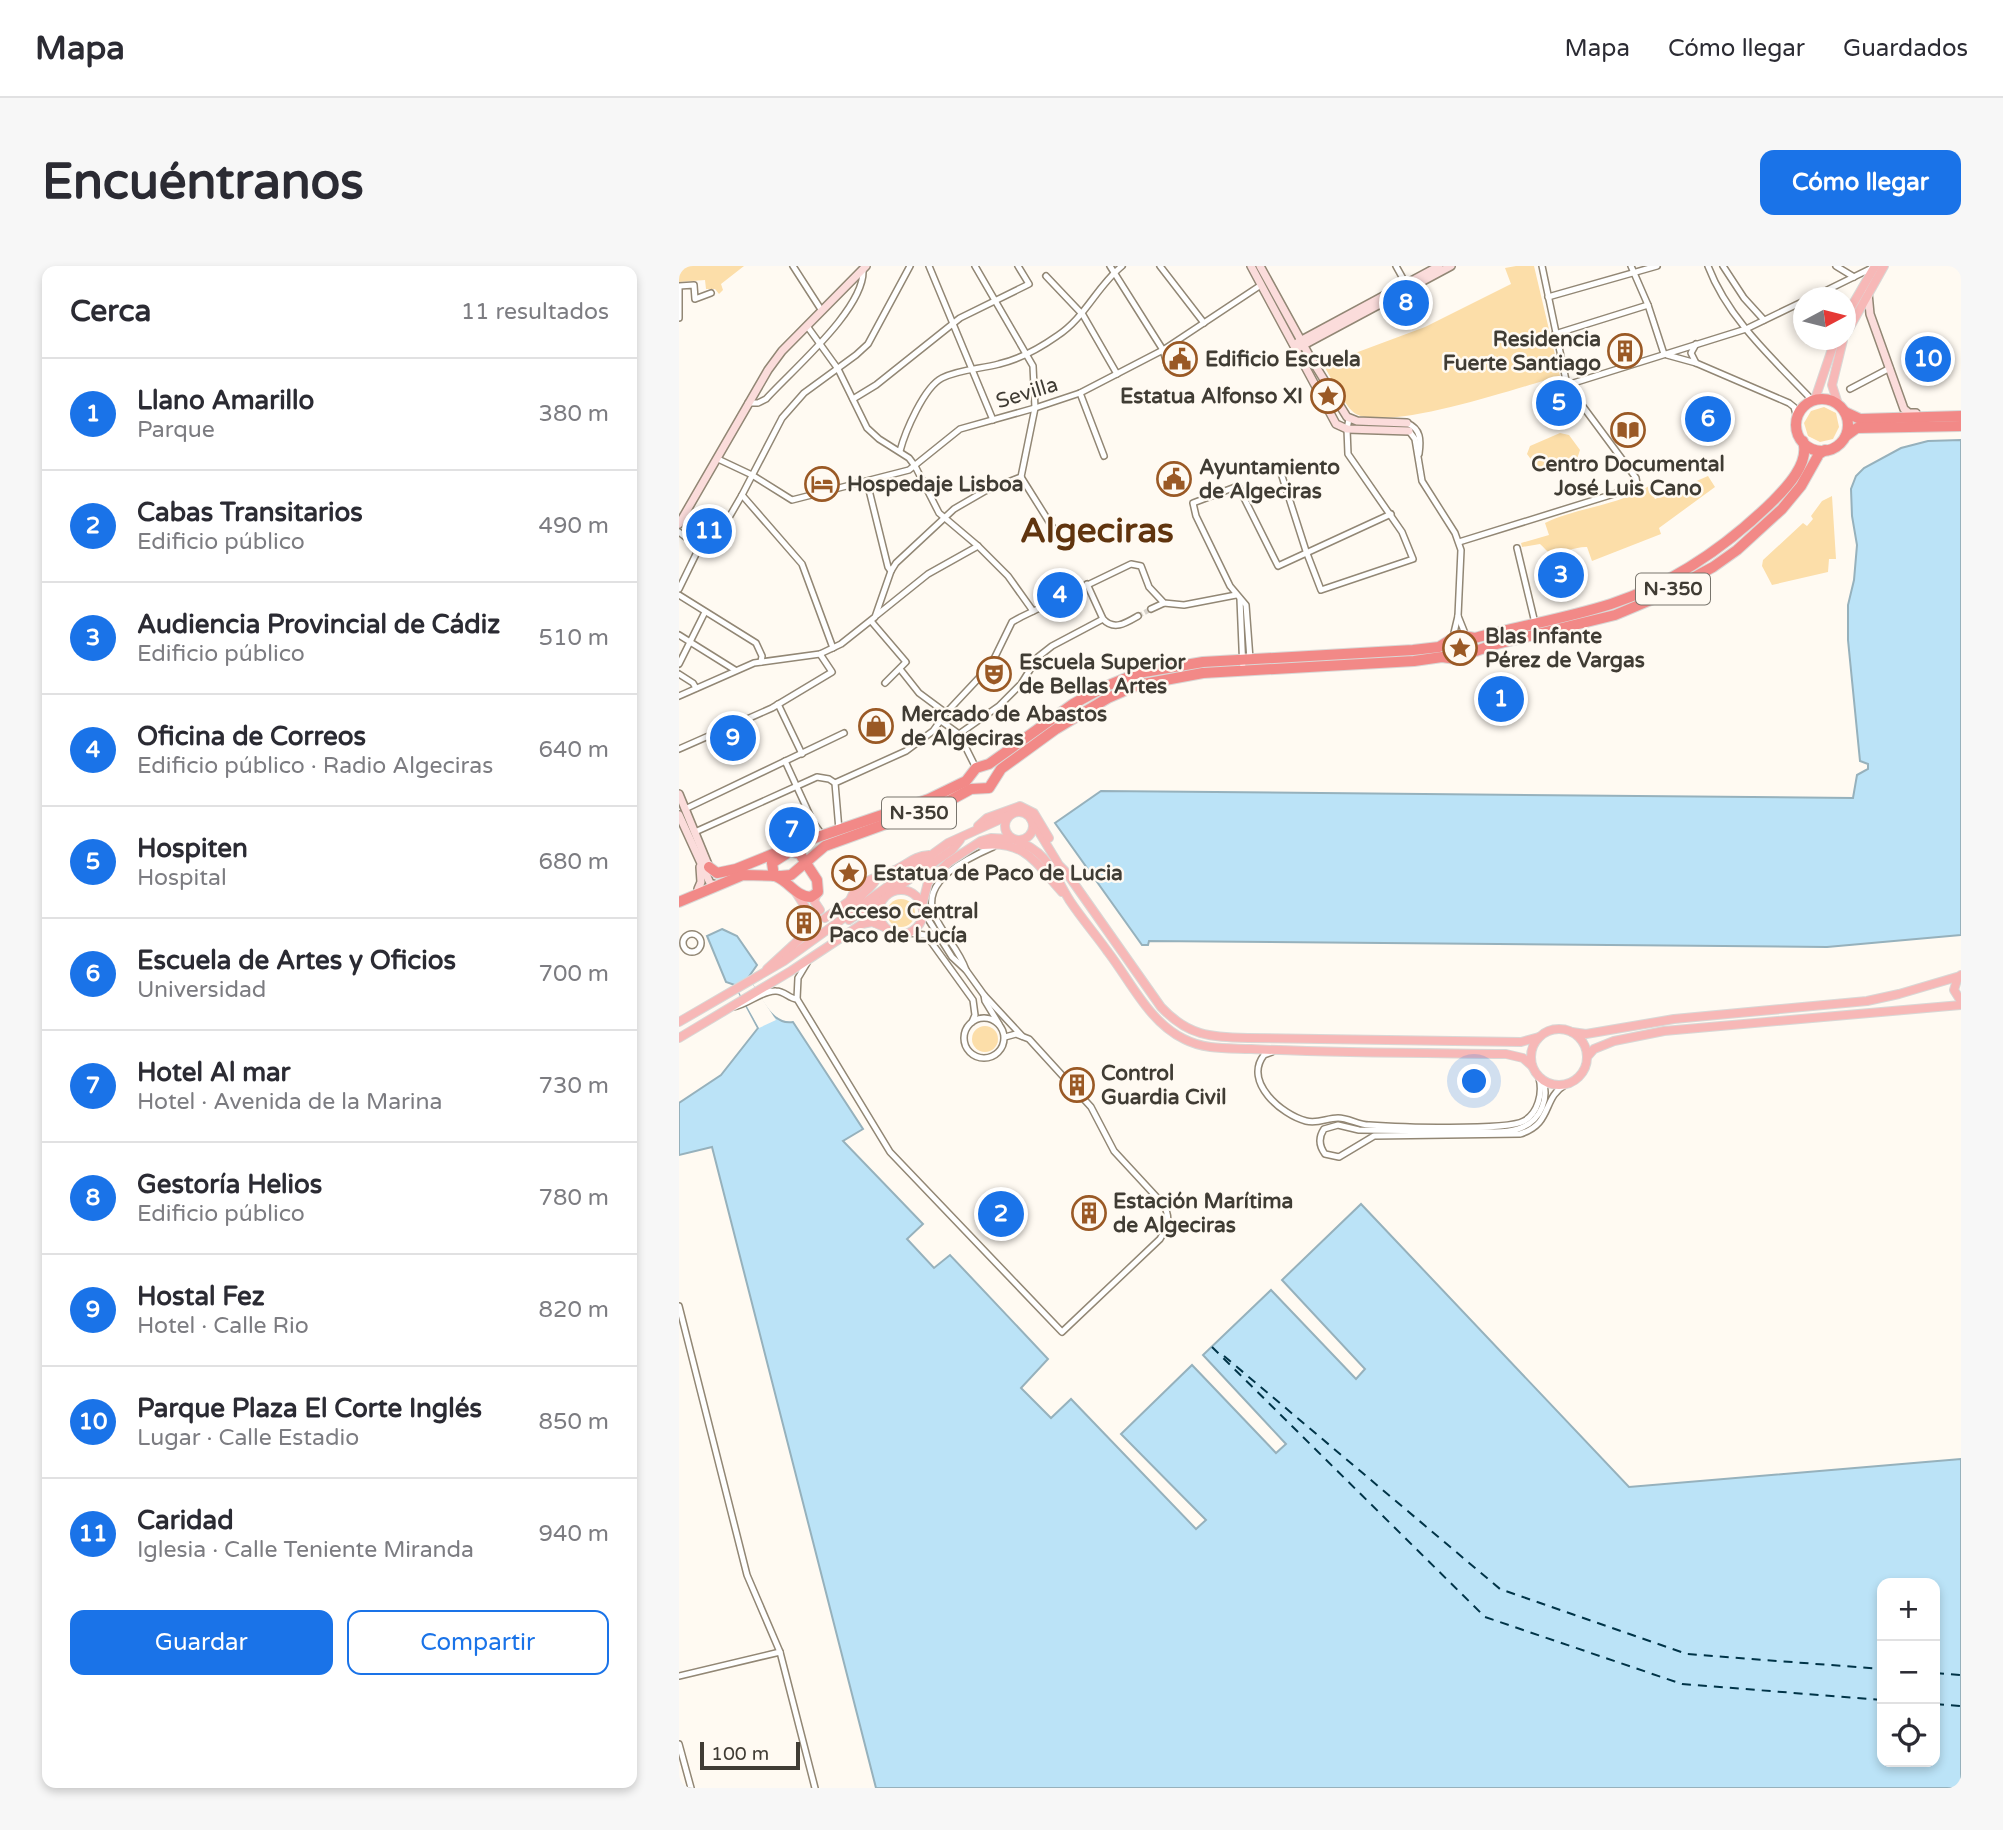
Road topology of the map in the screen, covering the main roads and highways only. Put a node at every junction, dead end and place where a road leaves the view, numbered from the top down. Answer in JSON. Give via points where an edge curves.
{"nodes":[{"id":1,"x":1251,"y":266,"type":"edge"},
{"id":2,"x":1260,"y":266,"type":"edge"},
{"id":3,"x":1439,"y":266,"type":"edge"},
{"id":4,"x":1451,"y":266,"type":"edge"},
{"id":5,"x":1875,"y":266,"type":"edge"},
{"id":6,"x":1884,"y":266,"type":"edge"},
{"id":7,"x":865,"y":267,"type":"edge"},
{"id":8,"x":1854,"y":287,"type":"edge"},
{"id":9,"x":1868,"y":292,"type":"junction"},
{"id":10,"x":1856,"y":315,"type":"edge"},
{"id":11,"x":1299,"y":344,"type":"junction"},
{"id":12,"x":1832,"y":350,"type":"edge"},
{"id":13,"x":1841,"y":350,"type":"edge"},
{"id":14,"x":1814,"y":400,"type":"junction"},
{"id":15,"x":1841,"y":408,"type":"junction"},
{"id":16,"x":1961,"y":416,"type":"edge"},
{"id":17,"x":1928,"y":417,"type":"junction"},
{"id":18,"x":1407,"y":423,"type":"road end"},
{"id":19,"x":1961,"y":426,"type":"edge"},
{"id":20,"x":1409,"y":432,"type":"road end"},
{"id":21,"x":1845,"y":436,"type":"junction"},
{"id":22,"x":1803,"y":441,"type":"junction"},
{"id":23,"x":1825,"y":450,"type":"junction"},
{"id":24,"x":681,"y":520,"type":"edge"},
{"id":25,"x":1467,"y":637,"type":"junction"},
{"id":26,"x":1451,"y":639,"type":"junction"},
{"id":27,"x":1473,"y":652,"type":"junction"},
{"id":28,"x":1454,"y":658,"type":"junction"},
{"id":29,"x":977,"y":771,"type":"junction"},
{"id":30,"x":994,"y":779,"type":"junction"},
{"id":31,"x":978,"y":789,"type":"junction"},
{"id":32,"x":679,"y":794,"type":"edge"},
{"id":33,"x":682,"y":812,"type":"edge"},
{"id":34,"x":1012,"y":814,"type":"junction"},
{"id":35,"x":1031,"y":819,"type":"junction"},
{"id":36,"x":856,"y":829,"type":"junction"},
{"id":37,"x":971,"y":833,"type":"junction"},
{"id":38,"x":962,"y":838,"type":"junction"},
{"id":39,"x":811,"y":840,"type":"junction"},
{"id":40,"x":1014,"y":840,"type":"junction"},
{"id":41,"x":784,"y":849,"type":"junction"},
{"id":42,"x":969,"y":849,"type":"junction"},
{"id":43,"x":796,"y":851,"type":"junction"},
{"id":44,"x":814,"y":854,"type":"junction"},
{"id":45,"x":932,"y":854,"type":"junction"},
{"id":46,"x":806,"y":863,"type":"junction"},
{"id":47,"x":705,"y":866,"type":"junction"},
{"id":48,"x":736,"y":869,"type":"junction"},
{"id":49,"x":888,"y":872,"type":"junction"},
{"id":50,"x":1066,"y":872,"type":"junction"},
{"id":51,"x":774,"y":876,"type":"junction"},
{"id":52,"x":875,"y":881,"type":"junction"},
{"id":53,"x":713,"y":884,"type":"junction"},
{"id":54,"x":794,"y":888,"type":"junction"},
{"id":55,"x":698,"y":889,"type":"junction"},
{"id":56,"x":817,"y":889,"type":"junction"},
{"id":57,"x":889,"y":894,"type":"junction"},
{"id":58,"x":1069,"y":899,"type":"junction"},
{"id":59,"x":679,"y":900,"type":"edge"},
{"id":60,"x":851,"y":900,"type":"junction"},
{"id":61,"x":803,"y":905,"type":"junction"},
{"id":62,"x":923,"y":908,"type":"junction"},
{"id":63,"x":851,"y":912,"type":"junction"},
{"id":64,"x":884,"y":927,"type":"junction"},
{"id":65,"x":784,"y":961,"type":"junction"},
{"id":66,"x":762,"y":975,"type":"junction"},
{"id":67,"x":1960,"y":976,"type":"edge"},
{"id":68,"x":1961,"y":1003,"type":"edge"},
{"id":69,"x":679,"y":1023,"type":"edge"},
{"id":70,"x":1572,"y":1032,"type":"junction"},
{"id":71,"x":1539,"y":1037,"type":"junction"},
{"id":72,"x":679,"y":1038,"type":"edge"},
{"id":73,"x":1587,"y":1057,"type":"junction"},
{"id":74,"x":1532,"y":1066,"type":"junction"}],
"edges":[{"from":1,"to":11,"type":"main road"},
{"from":2,"to":11,"type":"main road"},
{"from":3,"to":11,"type":"main road"},
{"from":4,"to":11,"type":"main road"},
{"from":5,"to":8,"type":"main road"},
{"from":6,"to":9,"type":"main road"},
{"from":7,"to":24,"type":"main road","via":[[768,370]]},
{"from":9,"to":10,"type":"main road"},
{"from":9,"to":17,"type":"main road","via":[[1870,314],[1906,411]]},
{"from":11,"to":18,"type":"main road","via":[[1349,419]]},
{"from":11,"to":20,"type":"main road","via":[[1336,424],[1347,429]]},
{"from":12,"to":14,"type":"main road"},
{"from":13,"to":15,"type":"main road","via":[[1832,385]]},
{"from":14,"to":15,"type":"highway","via":[[1829,400]]},
{"from":14,"to":22,"type":"highway","number":"N-350","via":[[1797,418]]},
{"from":15,"to":17,"type":"highway","via":[[1860,419]]},
{"from":15,"to":21,"type":"highway","via":[[1848,427]]},
{"from":16,"to":17,"type":"highway"},
{"from":19,"to":21,"type":"highway","number":"N-350","via":[[1857,428]]},
{"from":21,"to":23,"type":"highway","number":"N-350"},
{"from":22,"to":23,"type":"highway","via":[[1815,450]]},
{"from":22,"to":25,"type":"highway","number":"N-350","via":[[1800,465],[1782,492],[1705,559],[1612,603]]},
{"from":23,"to":27,"type":"highway","number":"N-350","via":[[1782,509],[1713,567],[1615,615]]},
{"from":25,"to":26,"type":"highway","number":"N-350"},
{"from":25,"to":27,"type":"highway"},
{"from":26,"to":28,"type":"highway","via":[[1448,650]]},
{"from":26,"to":29,"type":"highway","number":"N-350","via":[[1439,647],[1413,650],[1246,659],[1138,673],[1073,704]]},
{"from":27,"to":28,"type":"highway","number":"N-350","via":[[1466,659]]},
{"from":28,"to":30,"type":"highway","number":"N-350","via":[[1243,671],[1138,685],[1047,736]]},
{"from":29,"to":30,"type":"highway","via":[[990,769]]},
{"from":29,"to":31,"type":"highway","number":"N-350","via":[[973,785]]},
{"from":29,"to":36,"type":"highway","number":"N-350","via":[[929,799]]},
{"from":30,"to":31,"type":"highway","number":"N-350","via":[[989,788]]},
{"from":31,"to":36,"type":"highway","number":"N-350"},
{"from":32,"to":33,"type":"main road"},
{"from":33,"to":47,"type":"main road"},
{"from":33,"to":47,"type":"main road","via":[[695,832]]},
{"from":34,"to":35,"type":"main road","via":[[1023,813]]},
{"from":34,"to":37,"type":"main road"},
{"from":34,"to":40,"type":"main road","via":[[1005,827]]},
{"from":35,"to":40,"type":"main road","via":[[1030,835]]},
{"from":35,"to":50,"type":"main road"},
{"from":36,"to":39,"type":"highway","number":"N-350"},
{"from":36,"to":44,"type":"highway","number":"N-350"},
{"from":37,"to":38,"type":"main road"},
{"from":37,"to":50,"type":"main road","via":[[987,818],[1013,807],[1028,808]]},
{"from":38,"to":45,"type":"main road"},
{"from":38,"to":57,"type":"main road"},
{"from":39,"to":41,"type":"highway","number":"N-350"},
{"from":39,"to":43,"type":"highway"},
{"from":40,"to":42,"type":"main road","via":[[991,838]]},
{"from":40,"to":58,"type":"main road","via":[[1044,857]]},
{"from":41,"to":43,"type":"highway"},
{"from":41,"to":48,"type":"highway","number":"N-350"},
{"from":42,"to":58,"type":"main road","via":[[1000,845],[1021,851],[1035,860]]},
{"from":42,"to":62,"type":"main road","via":[[928,882]]},
{"from":43,"to":46,"type":"highway"},
{"from":43,"to":51,"type":"highway","via":[[774,861]]},
{"from":44,"to":46,"type":"highway","number":"N-350"},
{"from":44,"to":56,"type":"highway"},
{"from":45,"to":49,"type":"main road"},
{"from":45,"to":63,"type":"main road"},
{"from":46,"to":51,"type":"highway","number":"N-350","via":[[794,873]]},
{"from":46,"to":56,"type":"highway"},
{"from":47,"to":48,"type":"highway","via":[[717,873]]},
{"from":47,"to":53,"type":"main road"},
{"from":47,"to":55,"type":"main road"},
{"from":48,"to":53,"type":"highway","number":"N-350"},
{"from":49,"to":52,"type":"main road"},
{"from":49,"to":60,"type":"main road","via":[[855,891]]},
{"from":50,"to":71,"type":"main road","via":[[1161,1007],[1194,1031],[1213,1037],[1261,1038],[1521,1042]]},
{"from":51,"to":53,"type":"highway","number":"N-350","via":[[743,875]]},
{"from":51,"to":54,"type":"highway"},
{"from":52,"to":60,"type":"main road"},
{"from":52,"to":63,"type":"main road","via":[[857,898]]},
{"from":53,"to":55,"type":"highway","number":"N-350"},
{"from":53,"to":59,"type":"highway","number":"N-350"},
{"from":54,"to":56,"type":"highway","via":[[807,898],[816,895]]},
{"from":54,"to":61,"type":"main road"},
{"from":55,"to":59,"type":"highway","number":"N-350"},
{"from":56,"to":60,"type":"main road","via":[[815,904],[822,914]]},
{"from":56,"to":61,"type":"main road"},
{"from":57,"to":62,"type":"main road","via":[[911,892]]},
{"from":57,"to":64,"type":"main road","via":[[879,909]]},
{"from":57,"to":65,"type":"main road"},
{"from":58,"to":74,"type":"main road","via":[[1150,1011],[1193,1044],[1273,1051],[1506,1054]]},
{"from":61,"to":66,"type":"main road","via":[[813,920]]},
{"from":62,"to":64,"type":"main road","via":[[920,924],[910,933],[896,934]]},
{"from":63,"to":65,"type":"main road"},
{"from":64,"to":72,"type":"main road","via":[[862,924]]},
{"from":65,"to":66,"type":"main road"},
{"from":66,"to":69,"type":"main road"},
{"from":67,"to":68,"type":"main road","via":[[1954,990]]},
{"from":67,"to":70,"type":"main road","via":[[1867,1001]]},
{"from":68,"to":73,"type":"main road","via":[[1664,1031],[1613,1041]]},
{"from":70,"to":71,"type":"main road","via":[[1552,1030]]},
{"from":70,"to":73,"type":"main road","via":[[1583,1043]]},
{"from":71,"to":74,"type":"main road","via":[[1531,1051]]},
{"from":73,"to":74,"type":"main road","via":[[1580,1076],[1565,1085],[1541,1080]]}]}
